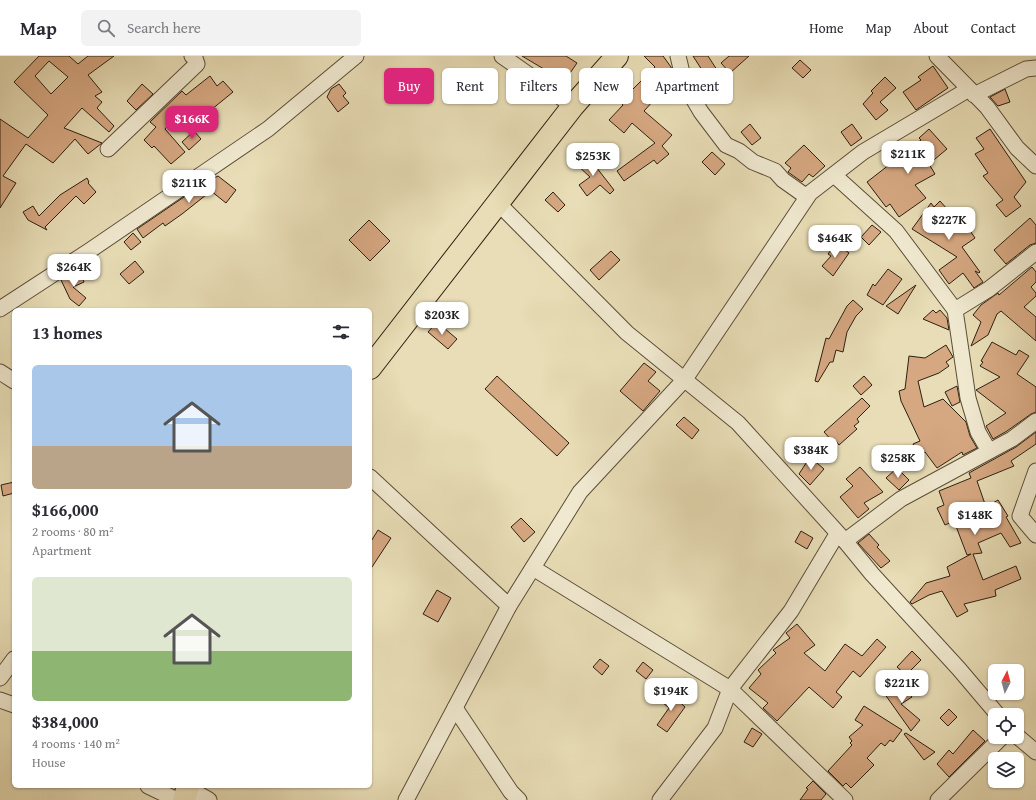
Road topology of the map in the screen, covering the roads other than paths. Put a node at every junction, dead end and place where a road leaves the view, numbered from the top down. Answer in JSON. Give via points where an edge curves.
{"nodes":[{"id":1,"x":192,"y":56,"type":"edge"},
{"id":2,"x":356,"y":56,"type":"edge"},
{"id":3,"x":502,"y":56,"type":"edge"},
{"id":4,"x":617,"y":56,"type":"edge"},
{"id":5,"x":678,"y":56,"type":"edge"},
{"id":6,"x":937,"y":56,"type":"edge"},
{"id":7,"x":1036,"y":68,"type":"edge"},
{"id":8,"x":972,"y":92,"type":"junction"},
{"id":9,"x":573,"y":106,"type":"junction"},
{"id":10,"x":108,"y":149,"type":"dead end"},
{"id":11,"x":1036,"y":166,"type":"edge"},
{"id":12,"x":834,"y":175,"type":"junction"},
{"id":13,"x":807,"y":197,"type":"junction"},
{"id":14,"x":498,"y":203,"type":"junction"},
{"id":15,"x":1036,"y":252,"type":"edge"},
{"id":16,"x":0,"y":309,"type":"edge"},
{"id":17,"x":955,"y":310,"type":"junction"},
{"id":18,"x":372,"y":365,"type":"edge"},
{"id":19,"x":0,"y":372,"type":"edge"},
{"id":20,"x":684,"y":379,"type":"junction"},
{"id":21,"x":12,"y":380,"type":"edge"},
{"id":22,"x":1036,"y":421,"type":"edge"},
{"id":23,"x":989,"y":451,"type":"junction"},
{"id":24,"x":1036,"y":471,"type":"edge"},
{"id":25,"x":372,"y":479,"type":"edge"},
{"id":26,"x":1036,"y":535,"type":"edge"},
{"id":27,"x":841,"y":538,"type":"junction"},
{"id":28,"x":533,"y":568,"type":"junction"},
{"id":29,"x":509,"y":606,"type":"junction"},
{"id":30,"x":12,"y":662,"type":"edge"},
{"id":31,"x":0,"y":678,"type":"edge"},
{"id":32,"x":730,"y":689,"type":"junction"},
{"id":33,"x":0,"y":700,"type":"edge"},
{"id":34,"x":12,"y":704,"type":"edge"},
{"id":35,"x":455,"y":708,"type":"junction"},
{"id":36,"x":992,"y":708,"type":"edge"},
{"id":37,"x":1024,"y":742,"type":"edge"},
{"id":38,"x":995,"y":744,"type":"edge"},
{"id":39,"x":1036,"y":752,"type":"edge"},
{"id":40,"x":158,"y":788,"type":"edge"},
{"id":41,"x":184,"y":793,"type":"edge"},
{"id":42,"x":209,"y":800,"type":"edge"},
{"id":43,"x":406,"y":800,"type":"edge"},
{"id":44,"x":519,"y":800,"type":"edge"},
{"id":45,"x":660,"y":800,"type":"edge"},
{"id":46,"x":845,"y":800,"type":"edge"},
{"id":47,"x":938,"y":800,"type":"edge"}],
"edges":[{"from":1,"to":10,"type":"street","via":[[198,64]]},
{"from":2,"to":16,"type":"street","via":[[268,129],[89,252]]},
{"from":3,"to":9,"type":"street"},
{"from":4,"to":9,"type":"highway"},
{"from":5,"to":13,"type":"street","via":[[685,85],[701,112],[726,145],[753,162],[775,171]]},
{"from":6,"to":8,"type":"street"},
{"from":7,"to":8,"type":"street"},
{"from":8,"to":11,"type":"street","via":[[1017,148]]},
{"from":8,"to":12,"type":"street","via":[[863,152]]},
{"from":9,"to":14,"type":"highway"},
{"from":12,"to":13,"type":"street"},
{"from":12,"to":17,"type":"street","via":[[896,231]]},
{"from":13,"to":20,"type":"street"},
{"from":14,"to":18,"type":"highway"},
{"from":14,"to":20,"type":"street","via":[[627,333]]},
{"from":15,"to":17,"type":"street","via":[[989,290]]},
{"from":17,"to":23,"type":"street","via":[[968,398],[978,432]]},
{"from":19,"to":21,"type":"street"},
{"from":20,"to":27,"type":"street","via":[[738,423]]},
{"from":20,"to":28,"type":"street","via":[[580,492]]},
{"from":22,"to":23,"type":"street","via":[[1012,439]]},
{"from":23,"to":27,"type":"street","via":[[901,499]]},
{"from":24,"to":26,"type":"street","via":[[1020,516]]},
{"from":25,"to":29,"type":"street"},
{"from":27,"to":32,"type":"street","via":[[791,611]]},
{"from":27,"to":36,"type":"street"},
{"from":28,"to":29,"type":"street"},
{"from":28,"to":32,"type":"street"},
{"from":29,"to":35,"type":"street"},
{"from":30,"to":31,"type":"street"},
{"from":32,"to":45,"type":"street","via":[[715,728]]},
{"from":32,"to":46,"type":"street"},
{"from":33,"to":34,"type":"street"},
{"from":35,"to":43,"type":"street"},
{"from":35,"to":44,"type":"street"},
{"from":37,"to":39,"type":"street"},
{"from":38,"to":47,"type":"street"},
{"from":40,"to":41,"type":"street"},
{"from":41,"to":42,"type":"street"}]}
